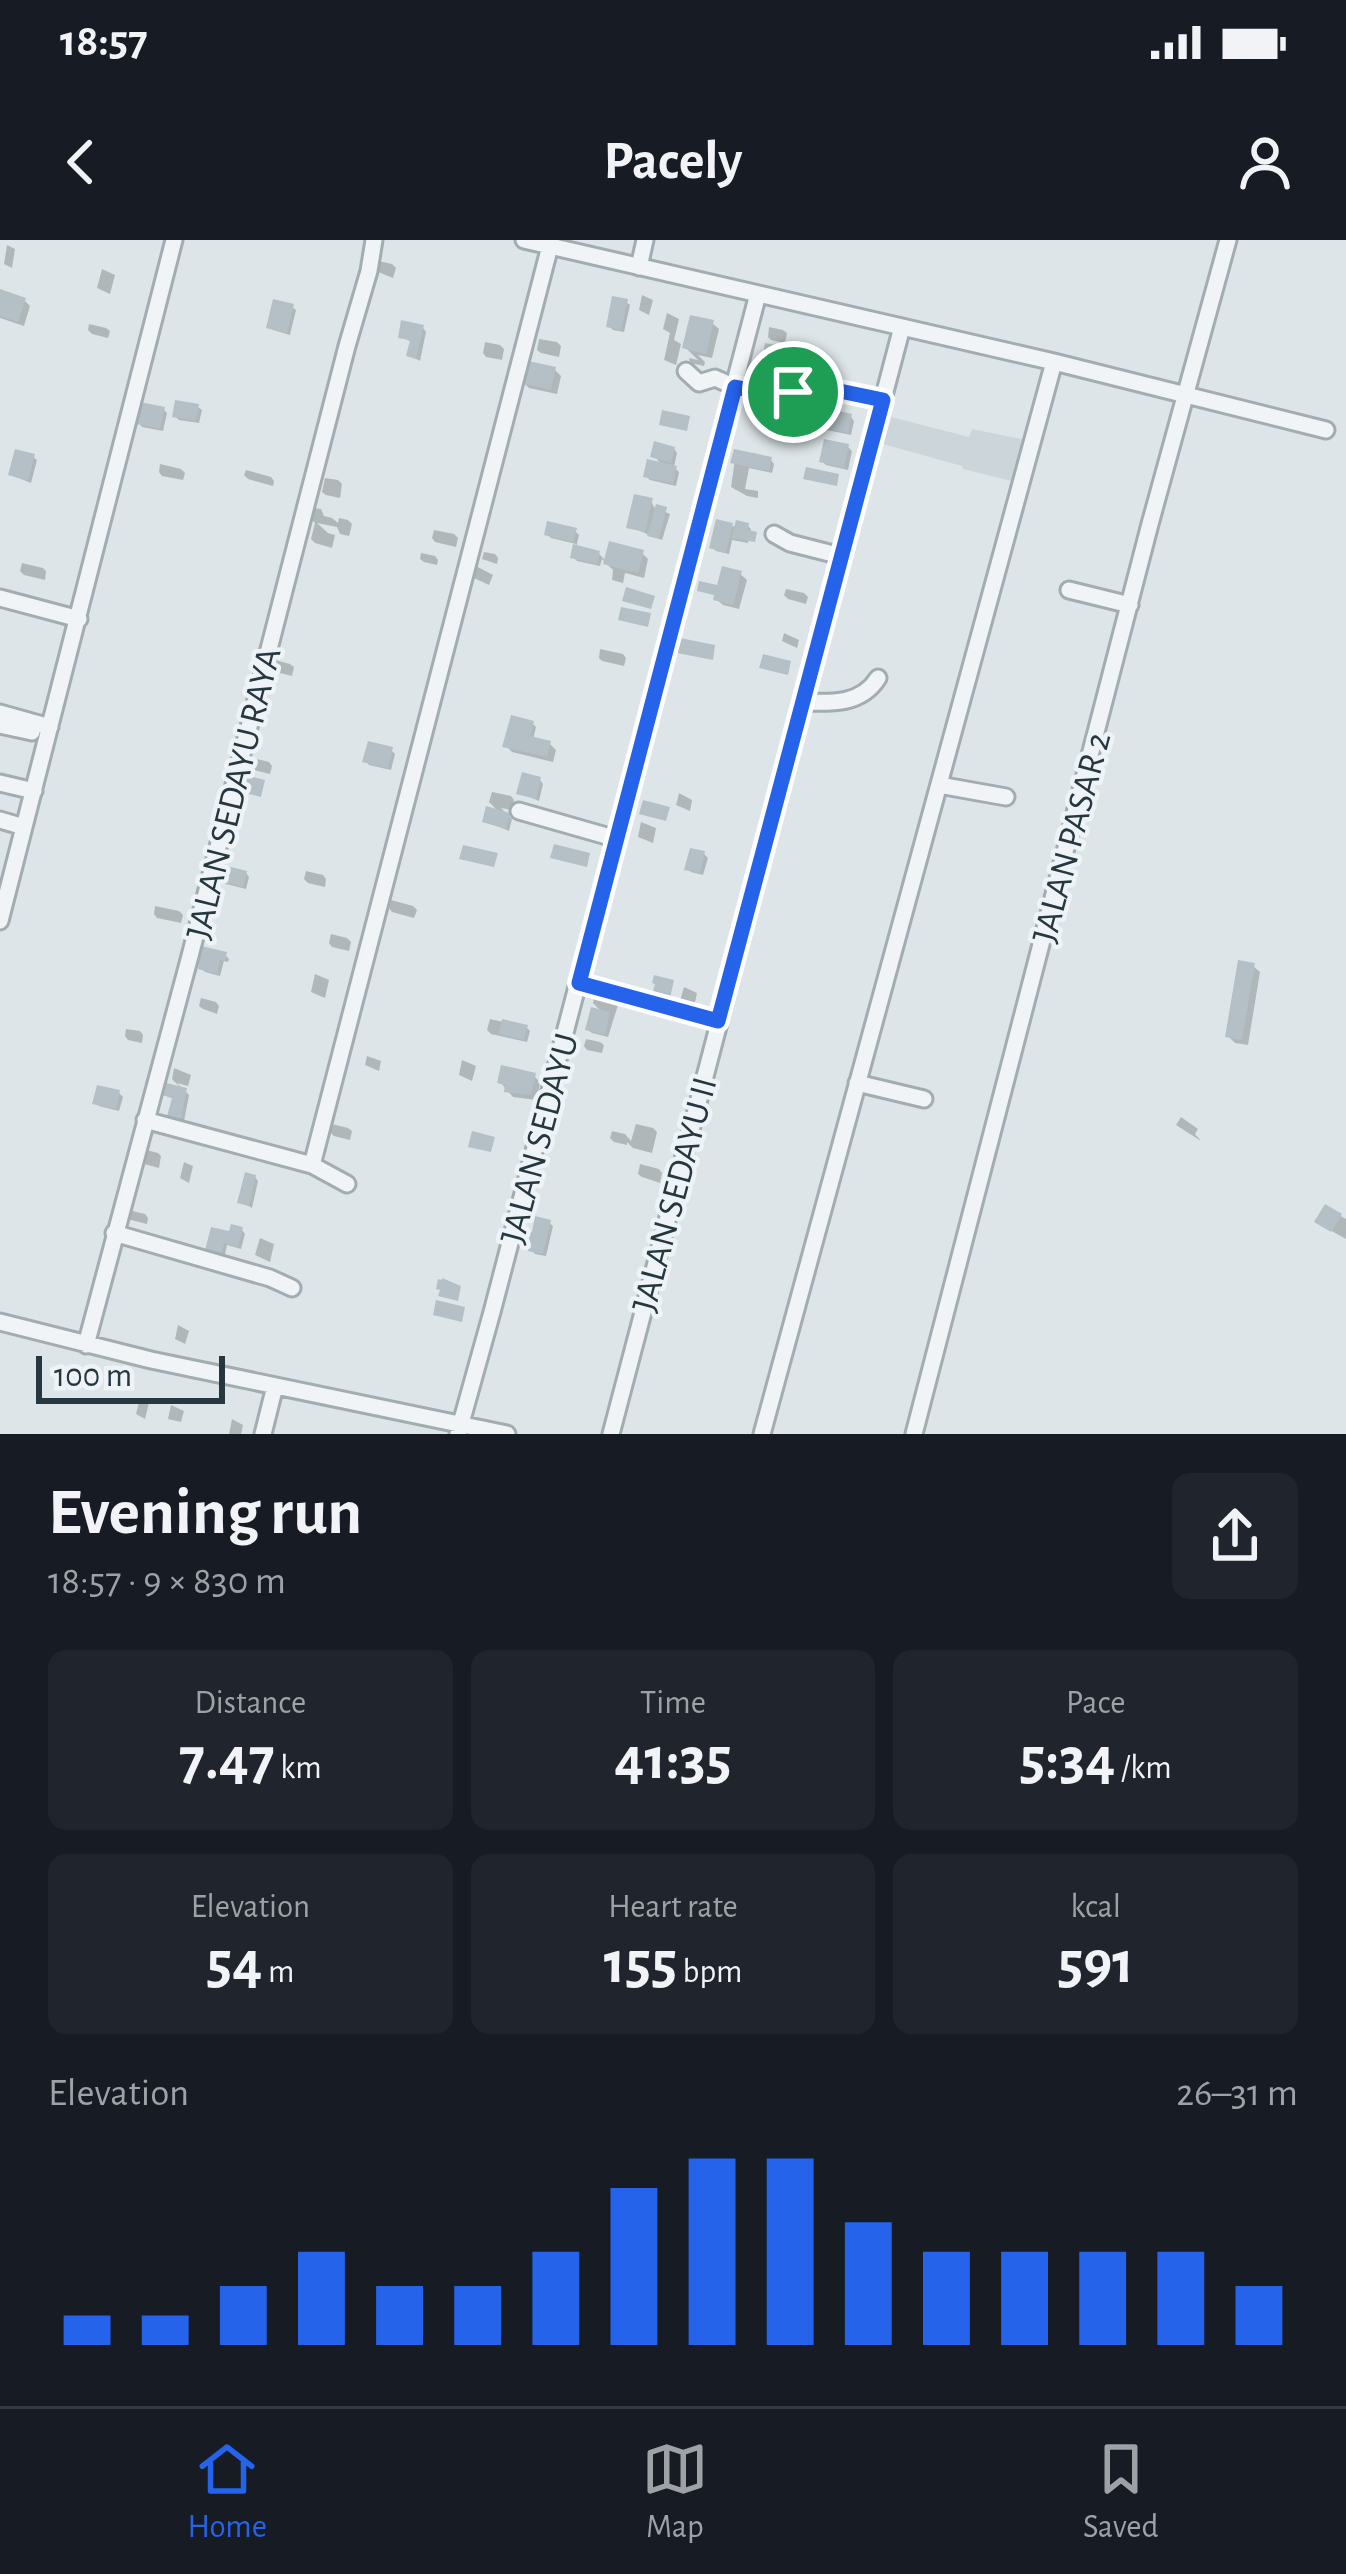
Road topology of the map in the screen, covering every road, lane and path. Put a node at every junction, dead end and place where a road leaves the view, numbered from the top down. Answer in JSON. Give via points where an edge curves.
{"nodes":[{"id":1,"x":174,"y":240,"type":"edge"},
{"id":2,"x":374,"y":240,"type":"edge"},
{"id":3,"x":524,"y":240,"type":"edge"},
{"id":4,"x":646,"y":240,"type":"edge"},
{"id":5,"x":1228,"y":240,"type":"edge"},
{"id":6,"x":550,"y":246,"type":"junction"},
{"id":7,"x":639,"y":266,"type":"junction"},
{"id":8,"x":758,"y":294,"type":"junction"},
{"id":9,"x":902,"y":327,"type":"junction"},
{"id":10,"x":1054,"y":362,"type":"junction"},
{"id":11,"x":686,"y":371,"type":"dead end"},
{"id":12,"x":735,"y":387,"type":"junction"},
{"id":13,"x":883,"y":400,"type":"junction"},
{"id":14,"x":1184,"y":403,"type":"junction"},
{"id":15,"x":1326,"y":430,"type":"dead end"},
{"id":16,"x":774,"y":534,"type":"dead end"},
{"id":17,"x":841,"y":556,"type":"junction"},
{"id":18,"x":1069,"y":590,"type":"dead end"},
{"id":19,"x":0,"y":598,"type":"edge"},
{"id":20,"x":1130,"y":604,"type":"junction"},
{"id":21,"x":79,"y":619,"type":"junction"},
{"id":22,"x":878,"y":678,"type":"dead end"},
{"id":23,"x":803,"y":702,"type":"junction"},
{"id":24,"x":0,"y":713,"type":"edge"},
{"id":25,"x":0,"y":725,"type":"edge"},
{"id":26,"x":49,"y":731,"type":"junction"},
{"id":27,"x":0,"y":783,"type":"edge"},
{"id":28,"x":939,"y":785,"type":"junction"},
{"id":29,"x":34,"y":791,"type":"junction"},
{"id":30,"x":1006,"y":797,"type":"dead end"},
{"id":31,"x":519,"y":812,"type":"dead end"},
{"id":32,"x":0,"y":820,"type":"edge"},
{"id":33,"x":24,"y":826,"type":"junction"},
{"id":34,"x":617,"y":839,"type":"junction"},
{"id":35,"x":1,"y":910,"type":"edge"},
{"id":36,"x":579,"y":983,"type":"junction"},
{"id":37,"x":718,"y":1021,"type":"junction"},
{"id":38,"x":857,"y":1083,"type":"junction"},
{"id":39,"x":924,"y":1099,"type":"dead end"},
{"id":40,"x":145,"y":1120,"type":"junction"},
{"id":41,"x":312,"y":1165,"type":"junction"},
{"id":42,"x":347,"y":1184,"type":"dead end"},
{"id":43,"x":114,"y":1233,"type":"junction"},
{"id":44,"x":292,"y":1288,"type":"dead end"},
{"id":45,"x":0,"y":1322,"type":"edge"},
{"id":46,"x":86,"y":1346,"type":"junction"},
{"id":47,"x":275,"y":1386,"type":"junction"},
{"id":48,"x":460,"y":1430,"type":"edge"},
{"id":49,"x":262,"y":1434,"type":"edge"},
{"id":50,"x":507,"y":1434,"type":"edge"},
{"id":51,"x":610,"y":1434,"type":"edge"},
{"id":52,"x":762,"y":1434,"type":"edge"},
{"id":53,"x":914,"y":1434,"type":"edge"}],
"edges":[{"from":1,"to":21,"type":"street"},
{"from":2,"to":40,"type":"street","name":"JALAN SEDAYU RAYA"},
{"from":3,"to":6,"type":"street"},
{"from":4,"to":7,"type":"street"},
{"from":5,"to":14,"type":"street","name":"JALAN PASAR 2"},
{"from":6,"to":7,"type":"street"},
{"from":6,"to":41,"type":"street"},
{"from":7,"to":8,"type":"street"},
{"from":8,"to":9,"type":"street"},
{"from":8,"to":12,"type":"street","name":"JALAN SEDAYU"},
{"from":9,"to":10,"type":"street"},
{"from":9,"to":13,"type":"street","name":"JALAN SEDAYU II"},
{"from":10,"to":14,"type":"street"},
{"from":10,"to":28,"type":"street"},
{"from":11,"to":12,"type":"street","via":[[699,383],[715,377]]},
{"from":12,"to":13,"type":"street","via":[[784,397],[819,385]]},
{"from":12,"to":34,"type":"street","name":"JALAN SEDAYU"},
{"from":13,"to":17,"type":"street","name":"JALAN SEDAYU II"},
{"from":14,"to":15,"type":"street"},
{"from":14,"to":20,"type":"street","name":"JALAN PASAR 2"},
{"from":16,"to":17,"type":"street"},
{"from":17,"to":23,"type":"street","name":"JALAN SEDAYU II"},
{"from":18,"to":20,"type":"street"},
{"from":19,"to":21,"type":"street"},
{"from":20,"to":53,"type":"street","name":"JALAN PASAR 2"},
{"from":21,"to":26,"type":"street"},
{"from":22,"to":23,"type":"street","via":[[860,697]]},
{"from":23,"to":37,"type":"street","name":"JALAN SEDAYU II"},
{"from":24,"to":26,"type":"street"},
{"from":25,"to":26,"type":"street"},
{"from":26,"to":29,"type":"street"},
{"from":27,"to":29,"type":"street"},
{"from":28,"to":30,"type":"street"},
{"from":28,"to":38,"type":"street"},
{"from":29,"to":33,"type":"street"},
{"from":31,"to":34,"type":"street"},
{"from":32,"to":33,"type":"street"},
{"from":33,"to":35,"type":"street"},
{"from":34,"to":36,"type":"street","name":"JALAN SEDAYU"},
{"from":36,"to":37,"type":"street"},
{"from":36,"to":48,"type":"street","name":"JALAN SEDAYU"},
{"from":37,"to":51,"type":"street","name":"JALAN SEDAYU II"},
{"from":38,"to":39,"type":"street"},
{"from":38,"to":52,"type":"street"},
{"from":40,"to":41,"type":"street"},
{"from":40,"to":43,"type":"street","name":"JALAN SEDAYU RAYA"},
{"from":41,"to":42,"type":"street"},
{"from":43,"to":44,"type":"street"},
{"from":43,"to":46,"type":"street","name":"JALAN SEDAYU RAYA"},
{"from":45,"to":46,"type":"street"},
{"from":46,"to":47,"type":"street"},
{"from":47,"to":48,"type":"street"},
{"from":47,"to":49,"type":"street"},
{"from":48,"to":50,"type":"street"}]}
